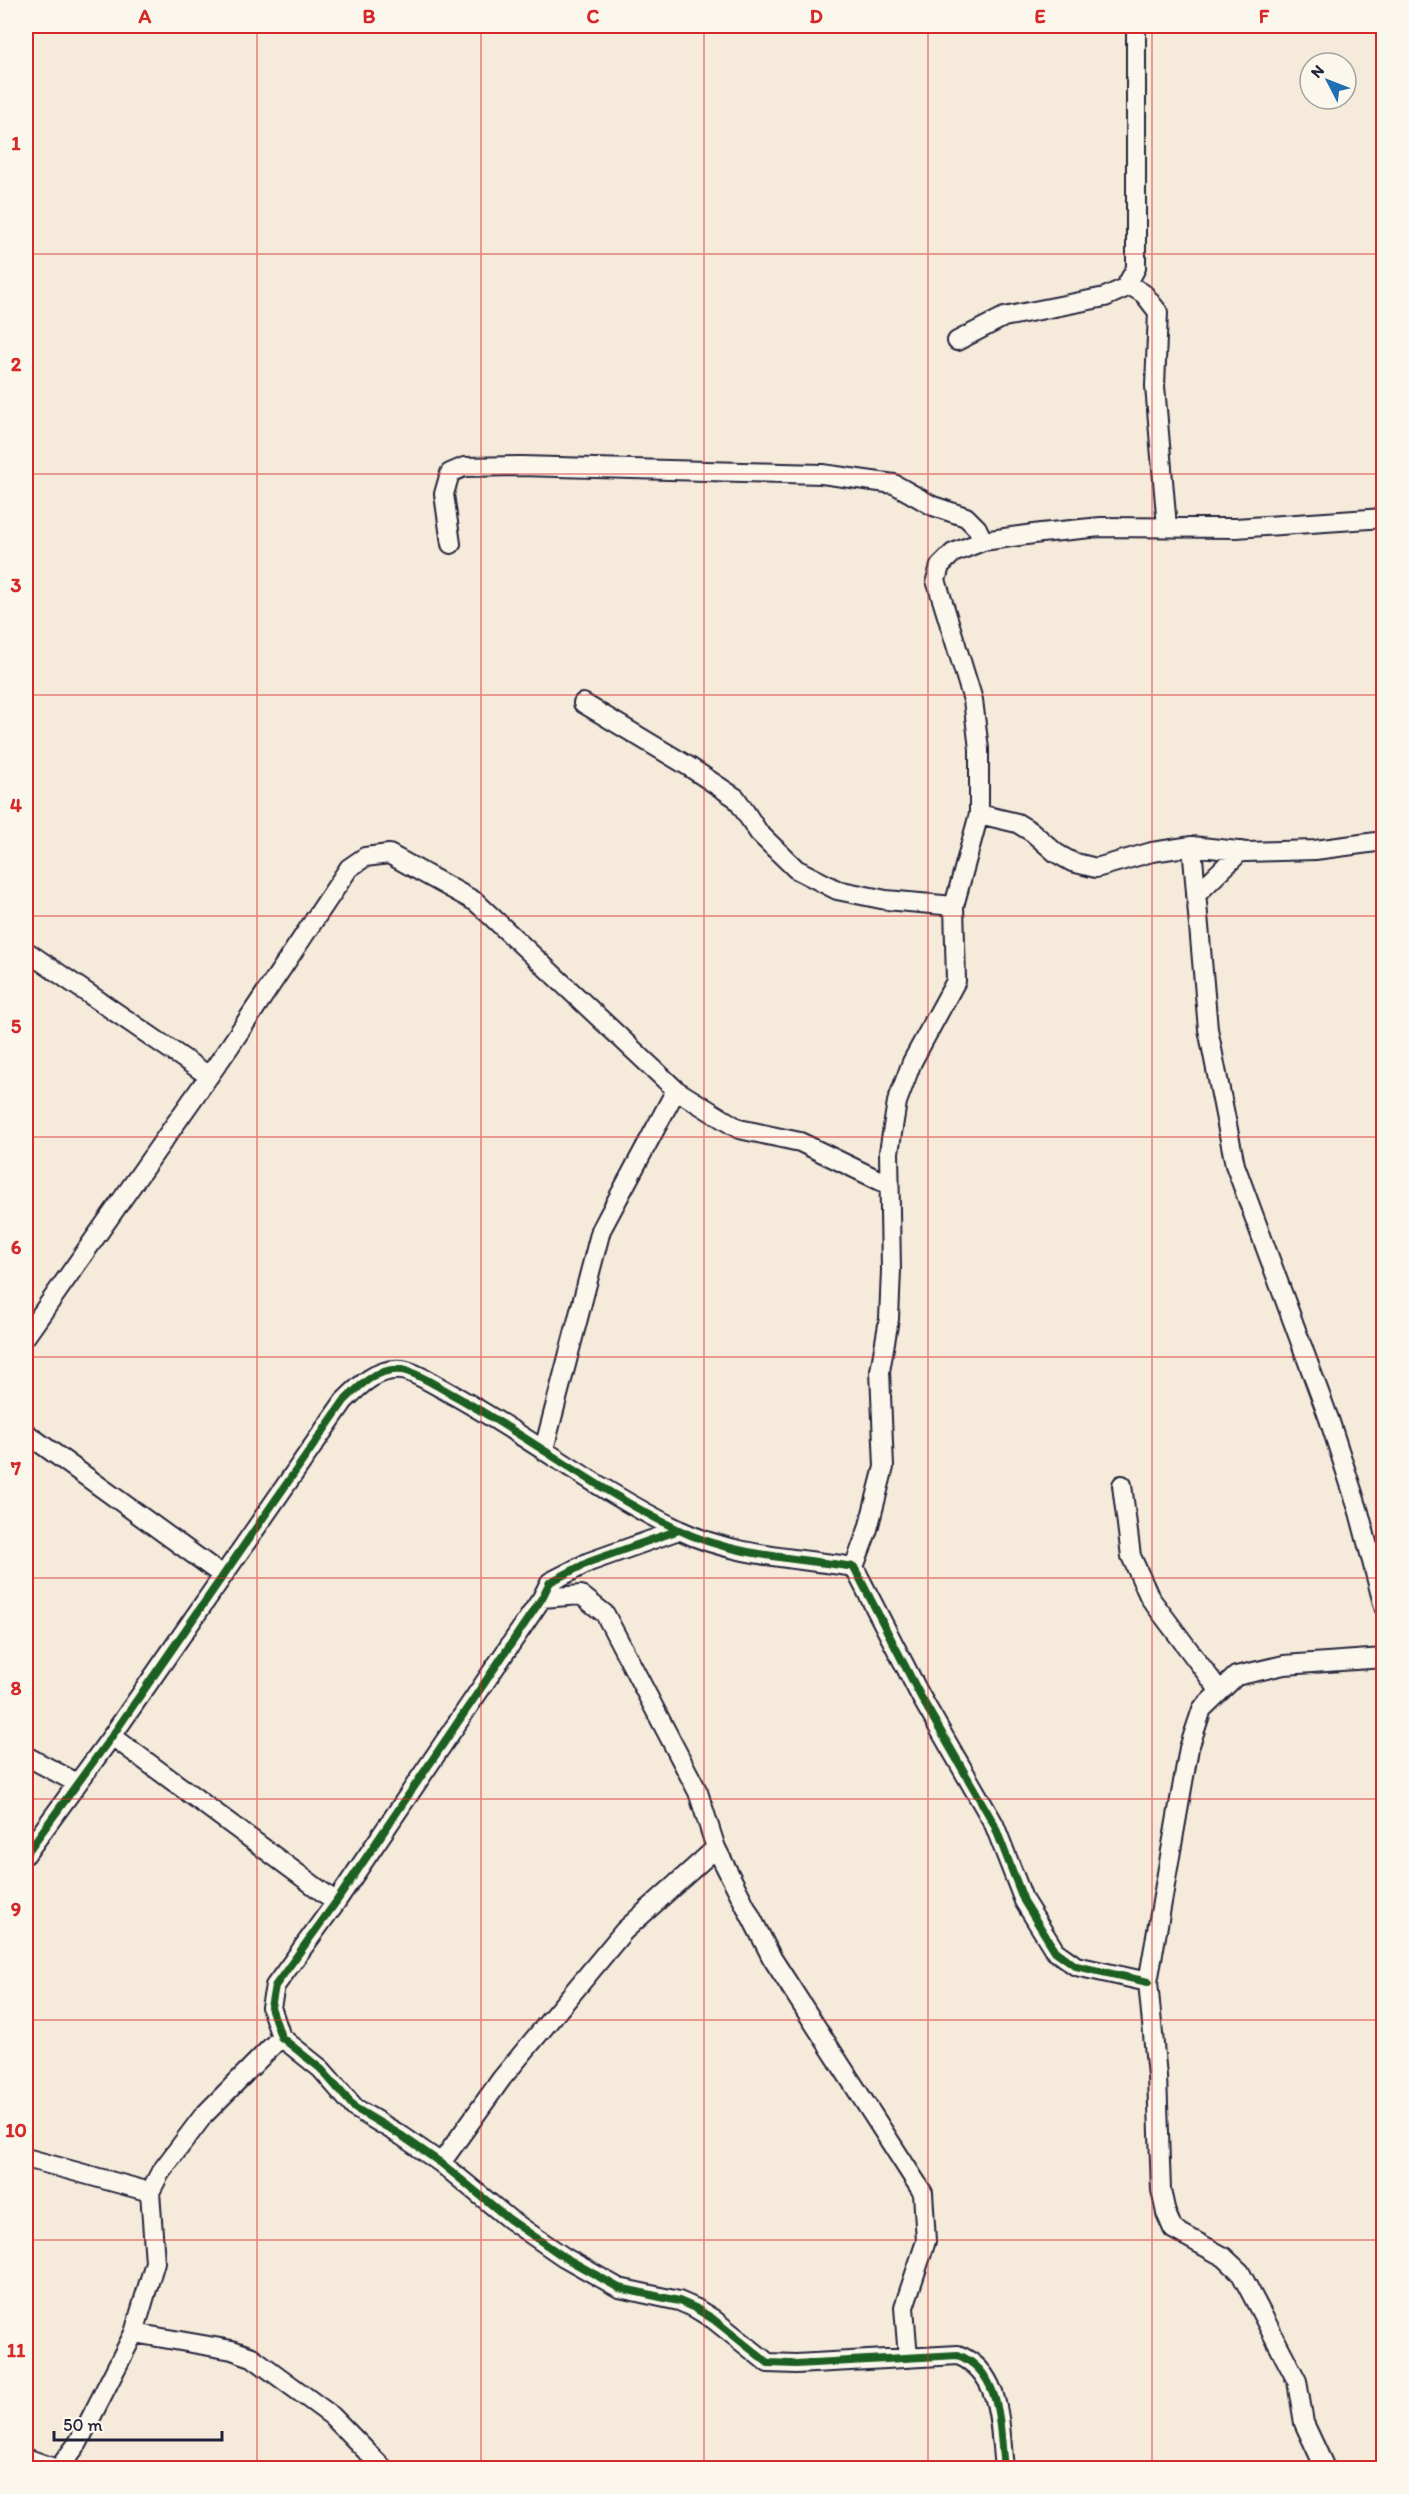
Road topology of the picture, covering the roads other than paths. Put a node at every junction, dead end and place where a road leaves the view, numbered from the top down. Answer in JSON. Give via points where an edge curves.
{"nodes":[{"id":1,"x":1136,"y":26,"type":"edge"},
{"id":2,"x":1128,"y":284,"type":"junction"},
{"id":3,"x":957,"y":342,"type":"dead end"},
{"id":4,"x":1383,"y":518,"type":"edge"},
{"id":5,"x":1167,"y":527,"type":"junction"},
{"id":6,"x":983,"y":542,"type":"junction"},
{"id":7,"x":451,"y":544,"type":"dead end"},
{"id":8,"x":583,"y":703,"type":"dead end"},
{"id":9,"x":979,"y":814,"type":"junction"},
{"id":10,"x":1383,"y":841,"type":"edge"},
{"id":11,"x":1192,"y":846,"type":"junction"},
{"id":12,"x":1241,"y":851,"type":"junction"},
{"id":13,"x":1196,"y":895,"type":"junction"},
{"id":14,"x":954,"y":906,"type":"junction"},
{"id":15,"x":26,"y":951,"type":"edge"},
{"id":16,"x":209,"y":1076,"type":"junction"},
{"id":17,"x":676,"y":1090,"type":"junction"},
{"id":18,"x":890,"y":1185,"type":"junction"},
{"id":19,"x":26,"y":1336,"type":"edge"},
{"id":20,"x":26,"y":1433,"type":"edge"},
{"id":21,"x":544,"y":1449,"type":"junction"},
{"id":22,"x":1122,"y":1485,"type":"dead end"},
{"id":23,"x":679,"y":1530,"type":"junction"},
{"id":24,"x":854,"y":1567,"type":"junction"},
{"id":25,"x":222,"y":1575,"type":"junction"},
{"id":26,"x":542,"y":1598,"type":"junction"},
{"id":27,"x":1383,"y":1607,"type":"edge"},
{"id":28,"x":1383,"y":1658,"type":"edge"},
{"id":29,"x":1219,"y":1690,"type":"junction"},
{"id":30,"x":112,"y":1736,"type":"junction"},
{"id":31,"x":26,"y":1756,"type":"edge"},
{"id":32,"x":77,"y":1783,"type":"junction"},
{"id":33,"x":716,"y":1848,"type":"junction"},
{"id":34,"x":26,"y":1854,"type":"edge"},
{"id":35,"x":336,"y":1902,"type":"junction"},
{"id":36,"x":1148,"y":1982,"type":"junction"},
{"id":37,"x":281,"y":2037,"type":"junction"},
{"id":38,"x":26,"y":2158,"type":"edge"},
{"id":39,"x":441,"y":2163,"type":"junction"},
{"id":40,"x":150,"y":2192,"type":"junction"},
{"id":41,"x":134,"y":2333,"type":"junction"},
{"id":42,"x":909,"y":2358,"type":"junction"},
{"id":43,"x":26,"y":2458,"type":"edge"},
{"id":44,"x":54,"y":2469,"type":"edge"},
{"id":45,"x":59,"y":2469,"type":"edge"},
{"id":46,"x":383,"y":2469,"type":"edge"},
{"id":47,"x":1004,"y":2469,"type":"edge"},
{"id":48,"x":1325,"y":2469,"type":"edge"}],
"edges":[{"from":1,"to":2,"type":"street","via":[[1136,268]]},
{"from":2,"to":3,"type":"street","via":[[1105,297],[1004,317]]},
{"from":2,"to":5,"type":"street","via":[[1144,294],[1158,312],[1155,386]]},
{"from":4,"to":5,"type":"street","via":[[1236,528]]},
{"from":5,"to":6,"type":"street","via":[[1101,526]]},
{"from":6,"to":7,"type":"street","via":[[966,517],[885,482],[822,474],[521,466],[464,467],[450,473],[444,494]]},
{"from":6,"to":9,"type":"street","via":[[952,553],[940,566],[936,580],[973,700],[979,749]]},
{"from":8,"to":14,"type":"street","via":[[736,798],[759,833],[796,869],[837,890],[886,900]]},
{"from":9,"to":11,"type":"street","via":[[1017,823],[1056,853],[1096,868],[1152,852]]},
{"from":9,"to":14,"type":"street"},
{"from":10,"to":12,"type":"street","via":[[1315,850]]},
{"from":11,"to":12,"type":"street"},
{"from":11,"to":13,"type":"street"},
{"from":12,"to":13,"type":"street"},
{"from":13,"to":27,"type":"street","via":[[1208,1029],[1235,1165],[1329,1419],[1359,1512]]},
{"from":14,"to":18,"type":"street","via":[[956,981],[912,1062],[897,1102],[889,1152]]},
{"from":15,"to":16,"type":"street"},
{"from":16,"to":17,"type":"street","via":[[349,868],[376,853],[412,864],[476,902]]},
{"from":16,"to":19,"type":"street"},
{"from":17,"to":18,"type":"street","via":[[739,1129],[800,1142]]},
{"from":17,"to":21,"type":"street","via":[[601,1230]]},
{"from":18,"to":24,"type":"street","via":[[890,1300],[880,1371],[884,1467]]},
{"from":20,"to":25,"type":"street"},
{"from":21,"to":23,"type":"street"},
{"from":21,"to":25,"type":"street","via":[[420,1378],[402,1370],[381,1373],[365,1381],[344,1401]]},
{"from":22,"to":29,"type":"street","via":[[1131,1556],[1150,1598]]},
{"from":23,"to":24,"type":"street","via":[[733,1549]]},
{"from":23,"to":26,"type":"street","via":[[589,1562],[550,1582]]},
{"from":24,"to":36,"type":"street","via":[[921,1697],[994,1824],[1024,1901],[1045,1937],[1055,1951],[1076,1966]]},
{"from":25,"to":30,"type":"street"},
{"from":26,"to":33,"type":"street","via":[[581,1595],[605,1614],[698,1792]]},
{"from":26,"to":35,"type":"street"},
{"from":28,"to":29,"type":"street","via":[[1284,1665],[1236,1676]]},
{"from":29,"to":36,"type":"street","via":[[1202,1709],[1194,1726]]},
{"from":30,"to":32,"type":"street"},
{"from":30,"to":35,"type":"street"},
{"from":31,"to":32,"type":"street"},
{"from":32,"to":34,"type":"street"},
{"from":33,"to":39,"type":"street","via":[[624,1931],[502,2078]]},
{"from":33,"to":42,"type":"street","via":[[772,1958],[923,2193],[926,2241],[904,2307]]},
{"from":35,"to":37,"type":"street","via":[[275,1986],[271,2007]]},
{"from":36,"to":48,"type":"street","via":[[1157,2076],[1161,2190],[1166,2213],[1173,2229],[1224,2257],[1240,2272],[1297,2381],[1304,2423]]},
{"from":37,"to":39,"type":"street","via":[[321,2069],[355,2108]]},
{"from":37,"to":40,"type":"street","via":[[203,2116]]},
{"from":38,"to":40,"type":"street"},
{"from":39,"to":42,"type":"street","via":[[509,2219],[564,2257],[619,2288],[695,2308],[768,2363]]},
{"from":40,"to":41,"type":"street","via":[[155,2262]]},
{"from":41,"to":45,"type":"street","via":[[78,2443]]},
{"from":41,"to":46,"type":"street","via":[[252,2357],[332,2416]]},
{"from":42,"to":47,"type":"street","via":[[958,2355],[974,2361],[995,2395]]},
{"from":43,"to":44,"type":"street"}]}
